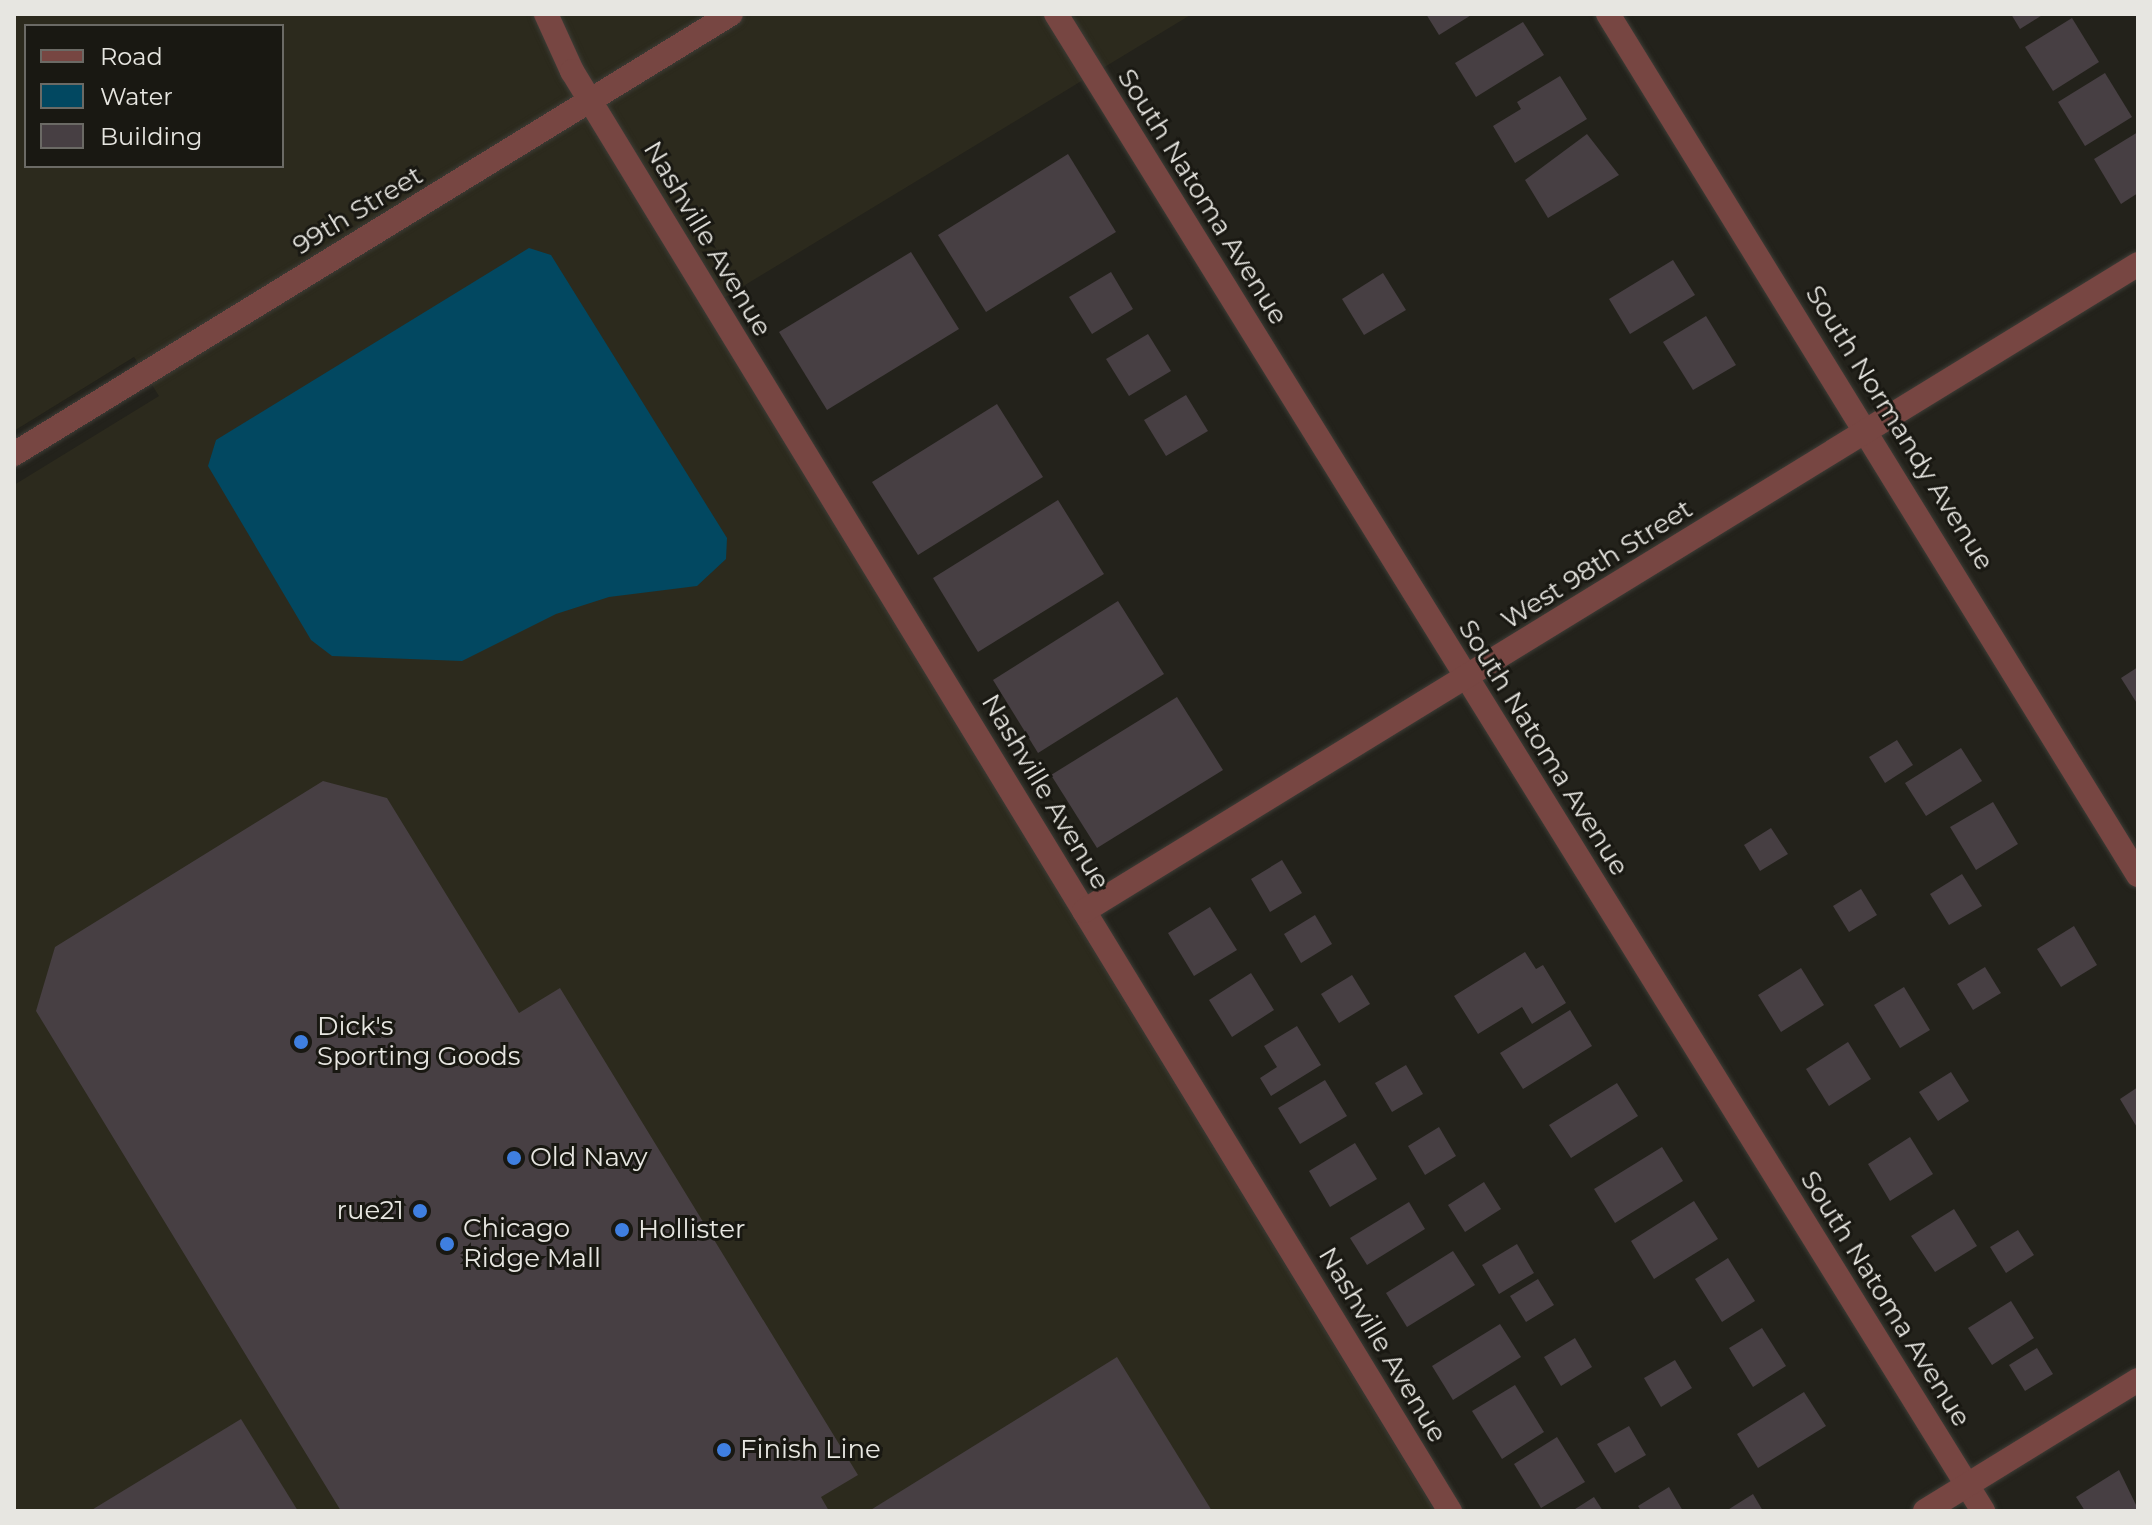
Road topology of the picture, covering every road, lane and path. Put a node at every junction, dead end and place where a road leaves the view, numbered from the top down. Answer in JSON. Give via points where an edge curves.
{"nodes":[{"id":1,"x":546,"y":14,"type":"edge"},
{"id":2,"x":731,"y":14,"type":"edge"},
{"id":3,"x":1056,"y":14,"type":"edge"},
{"id":4,"x":1608,"y":14,"type":"edge"},
{"id":5,"x":591,"y":102,"type":"junction"},
{"id":6,"x":2138,"y":264,"type":"edge"},
{"id":7,"x":1869,"y":430,"type":"junction"},
{"id":8,"x":14,"y":454,"type":"edge"},
{"id":9,"x":1468,"y":679,"type":"junction"},
{"id":10,"x":2138,"y":875,"type":"edge"},
{"id":11,"x":1084,"y":911,"type":"junction"},
{"id":12,"x":2138,"y":1380,"type":"edge"},
{"id":13,"x":1967,"y":1485,"type":"junction"},
{"id":14,"x":1450,"y":1511,"type":"edge"},
{"id":15,"x":1925,"y":1511,"type":"edge"},
{"id":16,"x":1983,"y":1511,"type":"edge"}],
"edges":[{"from":1,"to":5,"type":"street","name":"Nashville Avenue"},
{"from":2,"to":5,"type":"street","name":"99th Street"},
{"from":3,"to":9,"type":"street","name":"South Natoma Avenue"},
{"from":4,"to":7,"type":"street","name":"South Normandy Avenue"},
{"from":5,"to":8,"type":"street","name":"99th Street"},
{"from":5,"to":11,"type":"street","name":"Nashville Avenue"},
{"from":6,"to":7,"type":"street","name":"West 98th Street"},
{"from":7,"to":9,"type":"street","name":"West 98th Street"},
{"from":7,"to":10,"type":"street","name":"South Normandy Avenue"},
{"from":9,"to":11,"type":"street","name":"West 98th Street"},
{"from":9,"to":13,"type":"street","name":"South Natoma Avenue"},
{"from":11,"to":14,"type":"street","name":"Nashville Avenue"},
{"from":12,"to":13,"type":"street"},
{"from":13,"to":15,"type":"street"},
{"from":13,"to":16,"type":"street","name":"South Natoma Avenue"}]}
